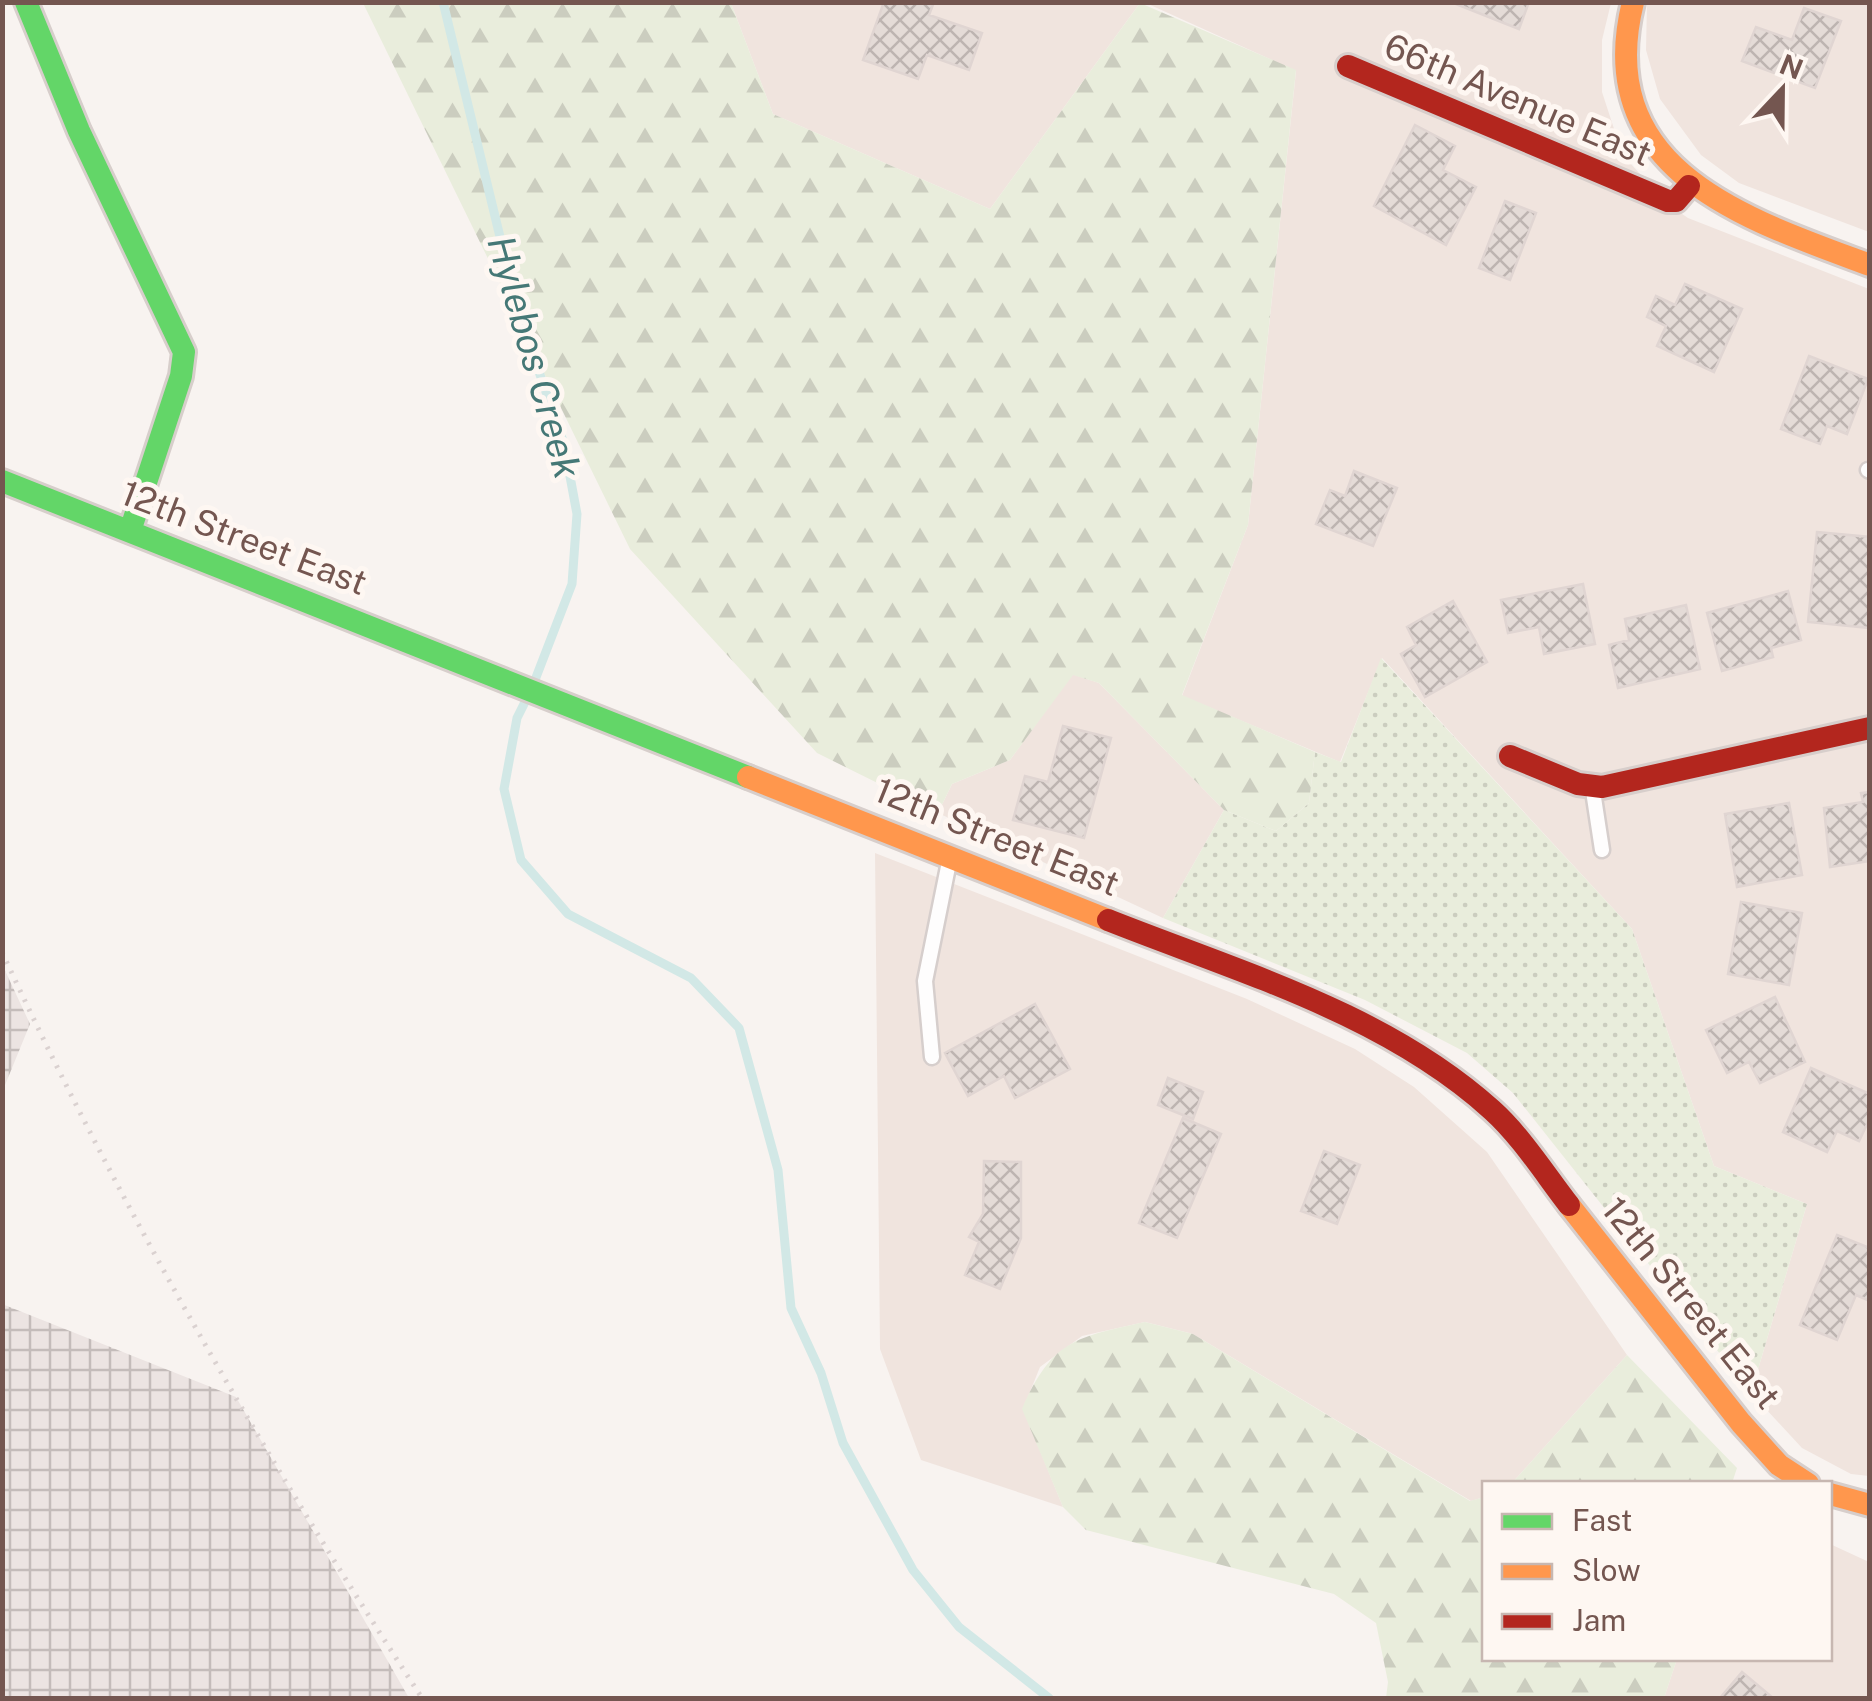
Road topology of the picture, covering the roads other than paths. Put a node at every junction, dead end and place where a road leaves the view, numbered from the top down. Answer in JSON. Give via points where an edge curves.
{"nodes":[{"id":1,"x":26,"y":2,"type":"edge"},
{"id":2,"x":1633,"y":2,"type":"edge"},
{"id":3,"x":1348,"y":66,"type":"dead end"},
{"id":4,"x":1690,"y":186,"type":"junction"},
{"id":5,"x":1870,"y":265,"type":"edge"},
{"id":6,"x":2,"y":481,"type":"edge"},
{"id":7,"x":130,"y":531,"type":"junction"},
{"id":8,"x":1870,"y":728,"type":"edge"},
{"id":9,"x":1510,"y":756,"type":"dead end"},
{"id":10,"x":1592,"y":786,"type":"junction"},
{"id":11,"x":1602,"y":850,"type":"dead end"},
{"id":12,"x":950,"y":857,"type":"junction"},
{"id":13,"x":932,"y":1057,"type":"dead end"},
{"id":14,"x":1804,"y":1481,"type":"edge"},
{"id":15,"x":1832,"y":1495,"type":"edge"},
{"id":16,"x":1870,"y":1505,"type":"edge"}],
"edges":[{"from":1,"to":7,"type":"street","via":[[184,352],[182,376]]},
{"from":2,"to":4,"type":"street","name":"66th Avenue East","via":[[1626,52],[1637,114],[1657,151]]},
{"from":3,"to":4,"type":"street","name":"66th Avenue East","via":[[1668,201]]},
{"from":4,"to":5,"type":"street"},
{"from":6,"to":7,"type":"street","name":"12th Street East"},
{"from":7,"to":12,"type":"street","name":"12th Street East"},
{"from":8,"to":10,"type":"street"},
{"from":9,"to":10,"type":"street"},
{"from":10,"to":11,"type":"lane"},
{"from":12,"to":13,"type":"lane","via":[[925,980]]},
{"from":12,"to":14,"type":"street","name":"12th Street East","via":[[1320,1004],[1458,1080],[1522,1145],[1740,1423]]},
{"from":15,"to":16,"type":"street"}]}
